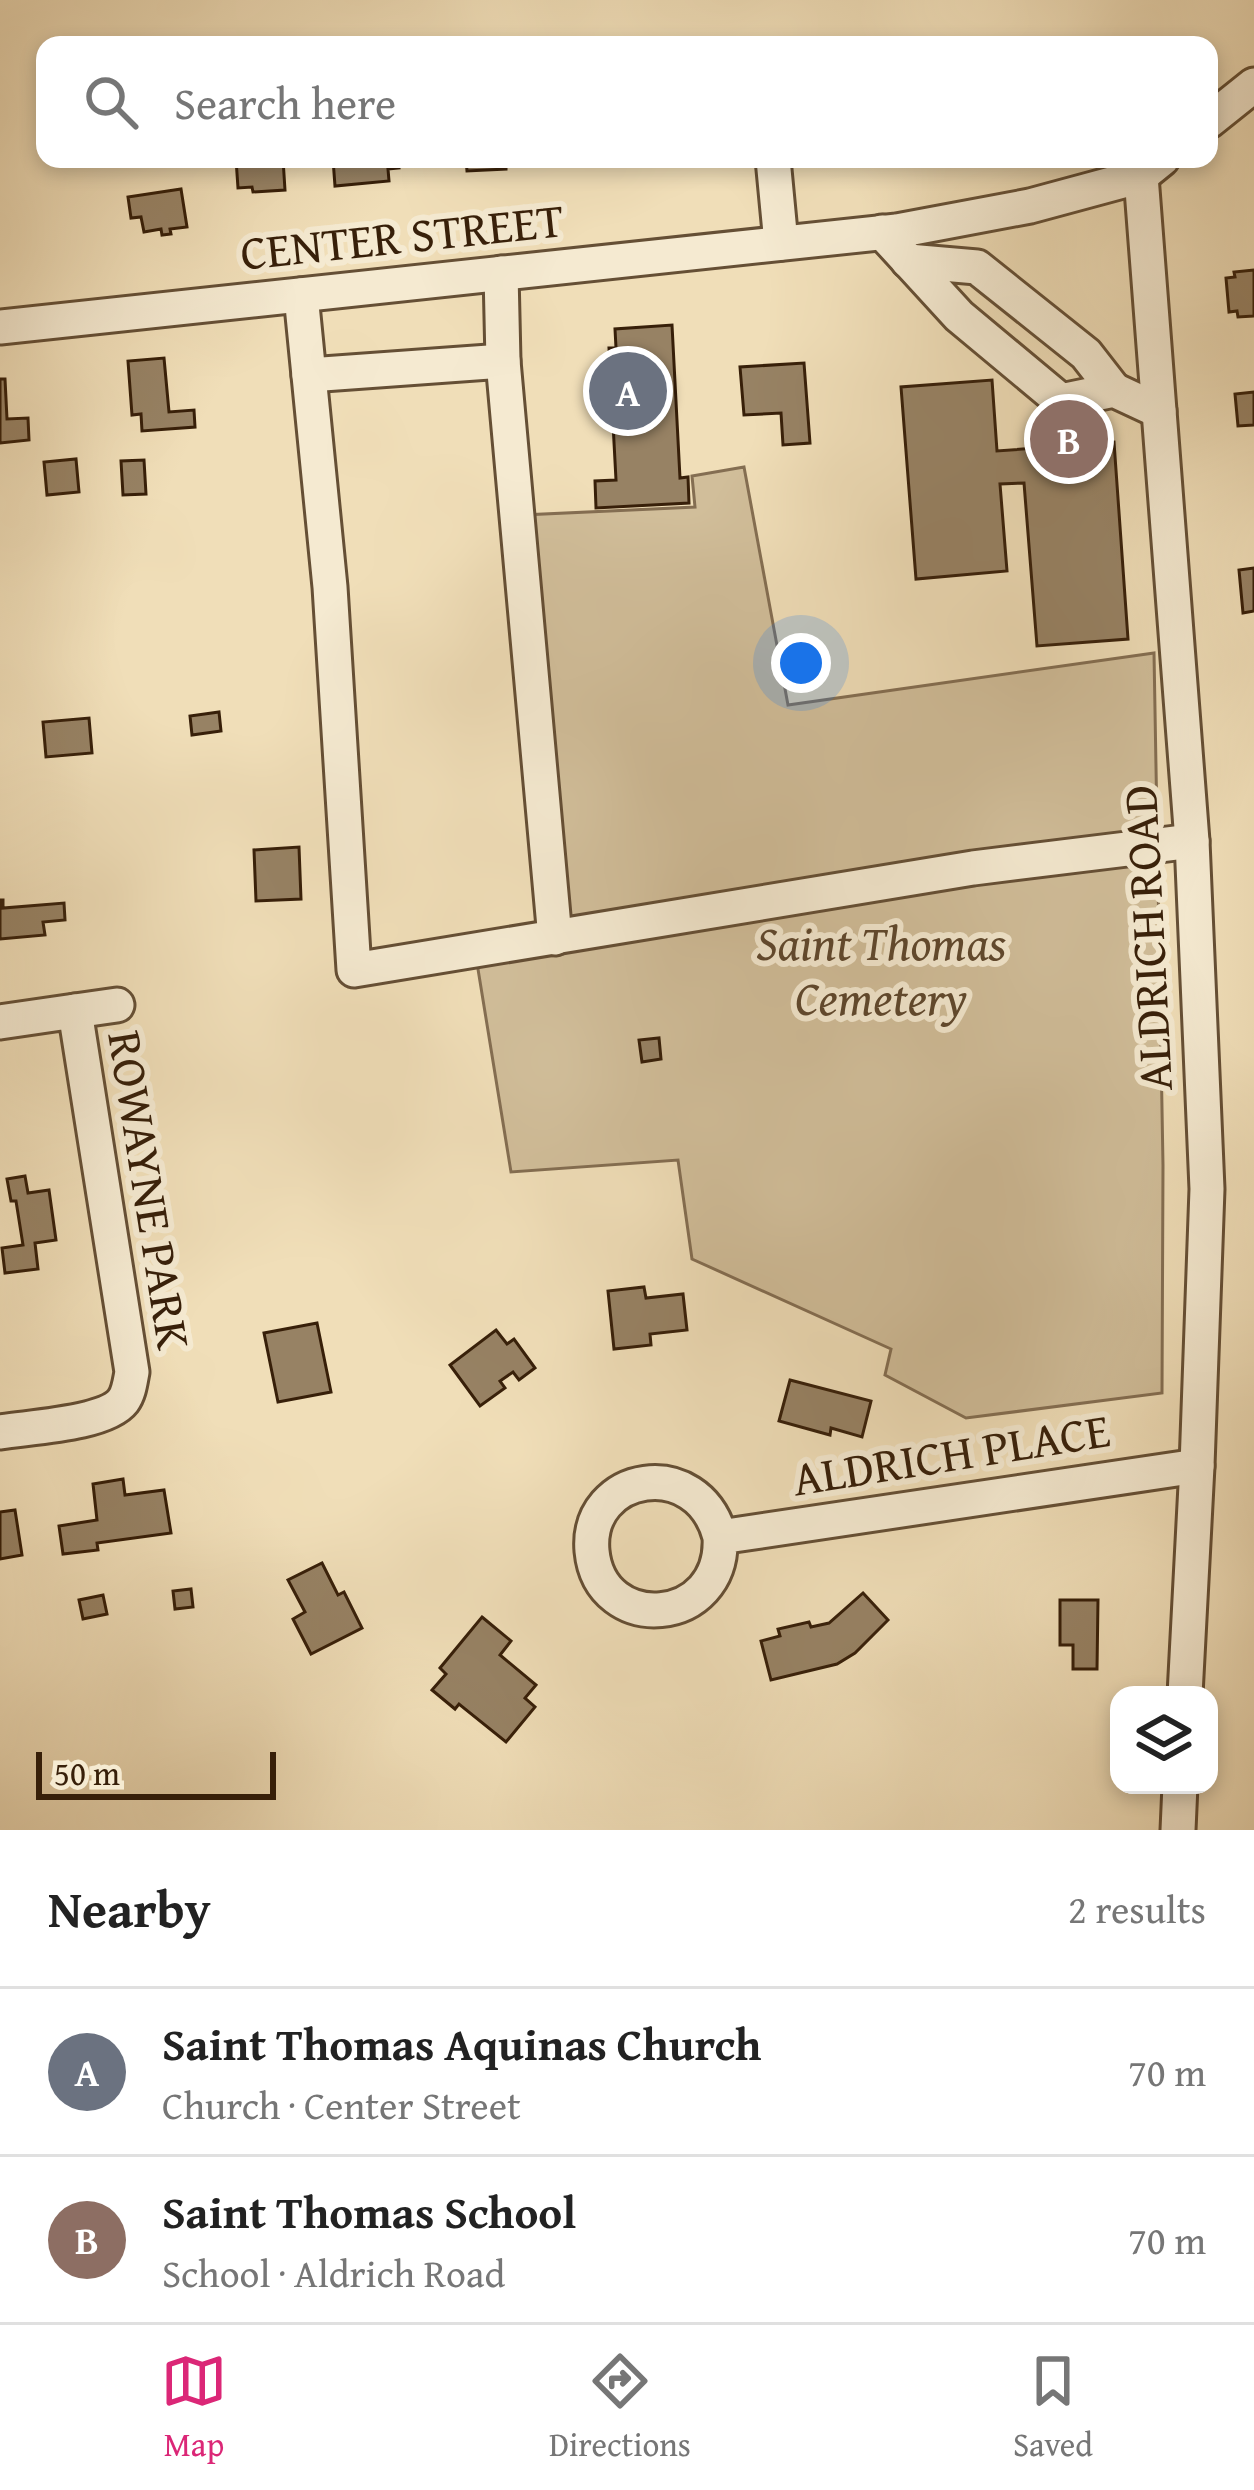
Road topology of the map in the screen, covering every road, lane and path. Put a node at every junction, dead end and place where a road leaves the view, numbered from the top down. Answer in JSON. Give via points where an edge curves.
{"nodes":[{"id":1,"x":1254,"y":85,"type":"edge"},
{"id":2,"x":1218,"y":114,"type":"edge"},
{"id":3,"x":773,"y":168,"type":"edge"},
{"id":4,"x":1151,"y":168,"type":"edge"},
{"id":5,"x":882,"y":232,"type":"junction"},
{"id":6,"x":781,"y":243,"type":"junction"},
{"id":7,"x":908,"y":261,"type":"junction"},
{"id":8,"x":501,"y":273,"type":"junction"},
{"id":9,"x":301,"y":295,"type":"junction"},
{"id":10,"x":0,"y":327,"type":"edge"},
{"id":11,"x":503,"y":361,"type":"junction"},
{"id":12,"x":309,"y":375,"type":"junction"},
{"id":13,"x":1114,"y":390,"type":"junction"},
{"id":14,"x":1159,"y":411,"type":"junction"},
{"id":15,"x":1192,"y":841,"type":"junction"},
{"id":16,"x":555,"y":938,"type":"junction"},
{"id":17,"x":117,"y":1005,"type":"dead end"},
{"id":18,"x":74,"y":1011,"type":"junction"},
{"id":19,"x":0,"y":1022,"type":"edge"},
{"id":20,"x":0,"y":1432,"type":"edge"},
{"id":21,"x":1197,"y":1466,"type":"junction"},
{"id":22,"x":720,"y":1538,"type":"dead end"},
{"id":23,"x":1185,"y":1686,"type":"edge"},
{"id":24,"x":1180,"y":1794,"type":"edge"},
{"id":25,"x":1178,"y":1830,"type":"edge"}],
"edges":[{"from":1,"to":2,"type":"street"},
{"from":3,"to":6,"type":"street"},
{"from":4,"to":5,"type":"street","name":"CENTER STREET","via":[[1030,206]]},
{"from":4,"to":14,"type":"street","name":"ALDRICH ROAD"},
{"from":5,"to":6,"type":"street","name":"CENTER STREET"},
{"from":5,"to":7,"type":"street"},
{"from":6,"to":8,"type":"street","name":"CENTER STREET"},
{"from":7,"to":13,"type":"street","via":[[977,267],[1085,354]]},
{"from":7,"to":13,"type":"street","via":[[958,316],[1061,401]]},
{"from":8,"to":9,"type":"street","name":"CENTER STREET"},
{"from":8,"to":11,"type":"street"},
{"from":9,"to":10,"type":"street","name":"CENTER STREET"},
{"from":9,"to":12,"type":"street"},
{"from":11,"to":12,"type":"street"},
{"from":11,"to":16,"type":"street"},
{"from":12,"to":16,"type":"street","via":[[354,970]]},
{"from":13,"to":14,"type":"street"},
{"from":14,"to":15,"type":"street","name":"ALDRICH ROAD"},
{"from":15,"to":16,"type":"street","via":[[973,868]]},
{"from":15,"to":21,"type":"street","name":"ALDRICH ROAD","via":[[1207,1189]]},
{"from":17,"to":18,"type":"street"},
{"from":18,"to":19,"type":"street","name":"ROWAYNE PARK"},
{"from":18,"to":20,"type":"street","name":"ROWAYNE PARK","via":[[132,1372],[112,1410]]},
{"from":21,"to":22,"type":"street","name":"ALDRICH PLACE"},
{"from":21,"to":23,"type":"street","name":"ALDRICH ROAD"},
{"from":24,"to":25,"type":"street"}]}
